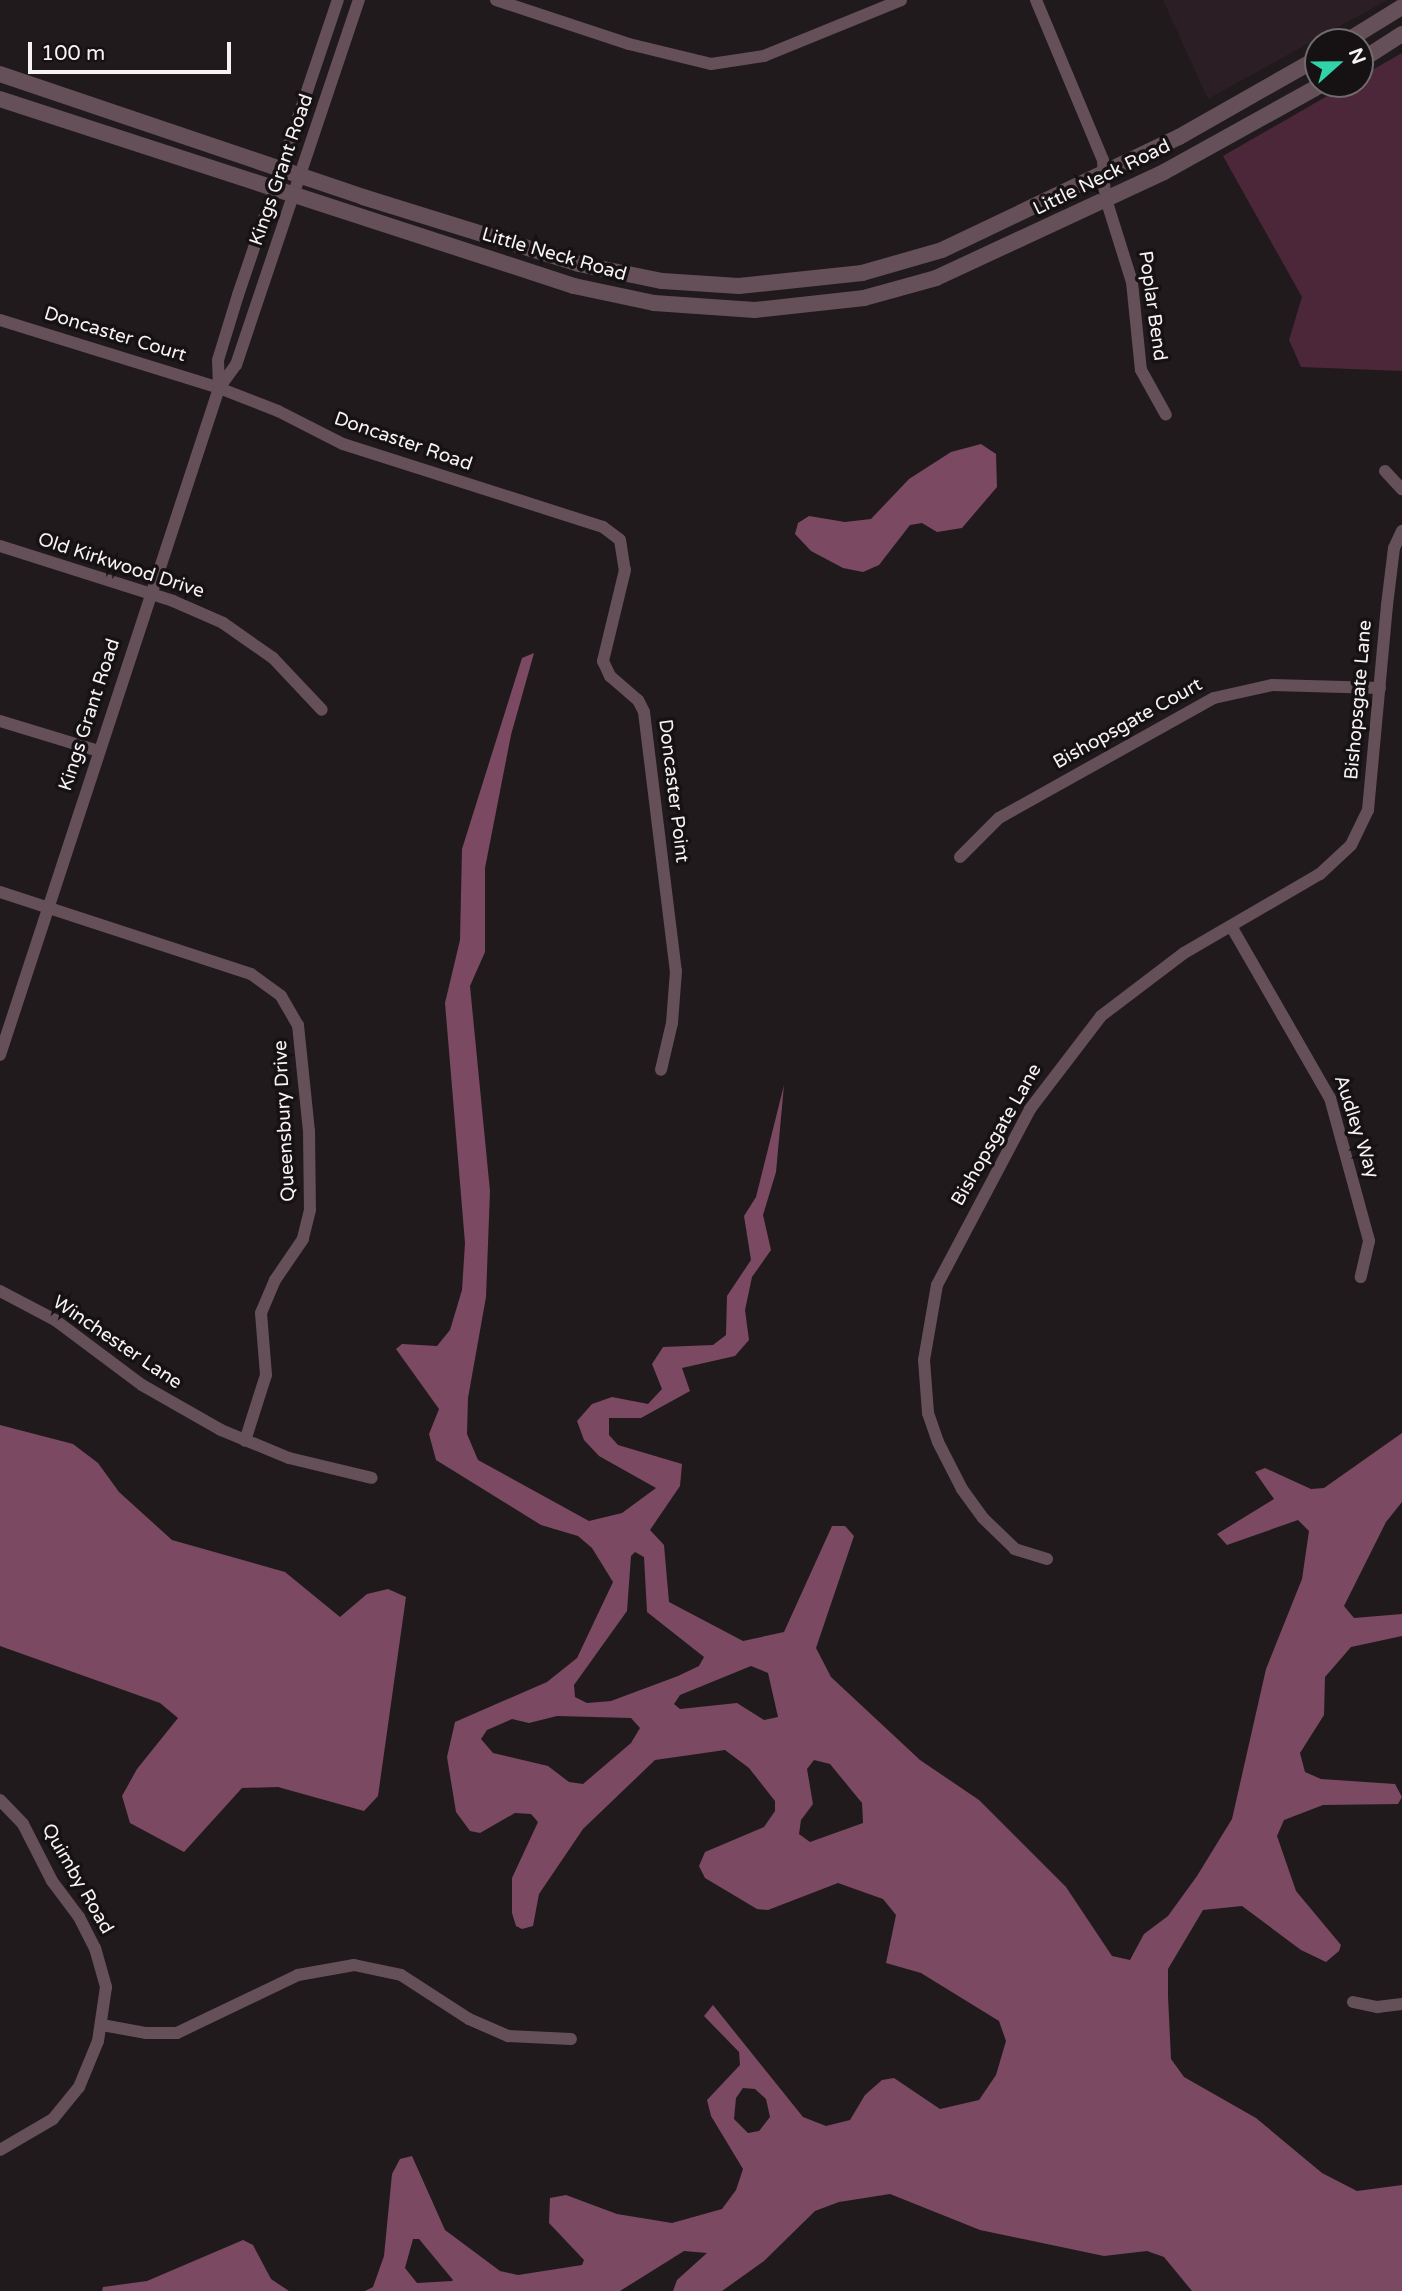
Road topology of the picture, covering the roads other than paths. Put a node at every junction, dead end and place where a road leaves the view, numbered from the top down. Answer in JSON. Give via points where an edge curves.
{"nodes":[{"id":1,"x":338,"y":0,"type":"edge"},
{"id":2,"x":359,"y":0,"type":"edge"},
{"id":3,"x":496,"y":0,"type":"edge"},
{"id":4,"x":901,"y":0,"type":"edge"},
{"id":5,"x":1036,"y":0,"type":"edge"},
{"id":6,"x":1398,"y":10,"type":"edge"},
{"id":7,"x":1368,"y":28,"type":"edge"},
{"id":8,"x":1402,"y":28,"type":"edge"},
{"id":9,"x":1402,"y":34,"type":"edge"},
{"id":10,"x":1374,"y":52,"type":"edge"},
{"id":11,"x":1304,"y":66,"type":"edge"},
{"id":12,"x":0,"y":74,"type":"edge"},
{"id":13,"x":1304,"y":94,"type":"edge"},
{"id":14,"x":0,"y":99,"type":"edge"},
{"id":15,"x":282,"y":167,"type":"junction"},
{"id":16,"x":1106,"y":173,"type":"junction"},
{"id":17,"x":302,"y":174,"type":"junction"},
{"id":18,"x":274,"y":189,"type":"junction"},
{"id":19,"x":294,"y":195,"type":"junction"},
{"id":20,"x":1107,"y":200,"type":"junction"},
{"id":21,"x":0,"y":320,"type":"edge"},
{"id":22,"x":219,"y":388,"type":"junction"},
{"id":23,"x":1166,"y":415,"type":"dead end"},
{"id":24,"x":1385,"y":471,"type":"dead end"},
{"id":25,"x":1402,"y":489,"type":"edge"},
{"id":26,"x":539,"y":507,"type":"joint"},
{"id":27,"x":1402,"y":531,"type":"edge"},
{"id":28,"x":0,"y":546,"type":"edge"},
{"id":29,"x":150,"y":595,"type":"junction"},
{"id":30,"x":1380,"y":688,"type":"junction"},
{"id":31,"x":322,"y":710,"type":"dead end"},
{"id":32,"x":0,"y":721,"type":"edge"},
{"id":33,"x":99,"y":751,"type":"junction"},
{"id":34,"x":960,"y":857,"type":"dead end"},
{"id":35,"x":0,"y":892,"type":"edge"},
{"id":36,"x":48,"y":907,"type":"junction"},
{"id":37,"x":1231,"y":926,"type":"junction"},
{"id":38,"x":0,"y":1055,"type":"edge"},
{"id":39,"x":661,"y":1070,"type":"dead end"},
{"id":40,"x":1361,"y":1277,"type":"dead end"},
{"id":41,"x":0,"y":1292,"type":"edge"},
{"id":42,"x":245,"y":1441,"type":"junction"},
{"id":43,"x":372,"y":1478,"type":"dead end"},
{"id":44,"x":1047,"y":1559,"type":"dead end"},
{"id":45,"x":0,"y":1800,"type":"edge"},
{"id":46,"x":1353,"y":2002,"type":"dead end"},
{"id":47,"x":1402,"y":2004,"type":"edge"},
{"id":48,"x":102,"y":2025,"type":"junction"},
{"id":49,"x":570,"y":2039,"type":"dead end"},
{"id":50,"x":0,"y":2150,"type":"edge"}],
"edges":[{"from":1,"to":15,"type":"street","name":"Kings Grant Road"},
{"from":2,"to":17,"type":"street","name":"Kings Grant Road"},
{"from":3,"to":4,"type":"street","via":[[629,44],[711,64],[764,56]]},
{"from":5,"to":16,"type":"street","name":"Poplar Bend"},
{"from":6,"to":7,"type":"street"},
{"from":6,"to":8,"type":"street"},
{"from":9,"to":10,"type":"street"},
{"from":11,"to":16,"type":"street","name":"Little Neck Road"},
{"from":12,"to":15,"type":"street","name":"Little Neck Road"},
{"from":13,"to":20,"type":"street","name":"Little Neck Road"},
{"from":14,"to":18,"type":"street","name":"Little Neck Road"},
{"from":15,"to":17,"type":"street","name":"Little Neck Road"},
{"from":15,"to":18,"type":"street","name":"Kings Grant Road"},
{"from":16,"to":17,"type":"street","name":"Little Neck Road","via":[[979,234],[895,265],[818,281],[739,286],[662,281],[579,264]]},
{"from":16,"to":20,"type":"street","name":"Poplar Bend"},
{"from":17,"to":19,"type":"street","name":"Kings Grant Road"},
{"from":18,"to":19,"type":"street","name":"Little Neck Road"},
{"from":18,"to":22,"type":"street","name":"Kings Grant Road","via":[[218,360]]},
{"from":19,"to":20,"type":"street","name":"Little Neck Road","via":[[574,286],[654,303],[755,310],[822,305],[897,290],[975,262]]},
{"from":19,"to":22,"type":"street","name":"Kings Grant Road","via":[[236,365]]},
{"from":20,"to":23,"type":"street","name":"Poplar Bend","via":[[1132,282],[1141,370]]},
{"from":21,"to":22,"type":"street","name":"Doncaster Court"},
{"from":22,"to":26,"type":"street","name":"Doncaster Road","via":[[343,444]]},
{"from":22,"to":29,"type":"street","name":"Kings Grant Road"},
{"from":24,"to":25,"type":"street"},
{"from":26,"to":39,"type":"street","name":"Doncaster Point","via":[[603,527],[625,549],[625,570],[603,661],[610,676],[638,700],[644,712],[676,971],[672,1023]]},
{"from":27,"to":30,"type":"street","name":"Bishopsgate Lane","via":[[1394,548]]},
{"from":28,"to":29,"type":"street","name":"Old Kirkwood Drive"},
{"from":29,"to":31,"type":"street","name":"Old Kirkwood Drive","via":[[201,612],[249,639]]},
{"from":29,"to":33,"type":"street","name":"Kings Grant Road"},
{"from":30,"to":34,"type":"street","name":"Bishopsgate Court","via":[[1272,685],[1214,698],[999,818]]},
{"from":30,"to":37,"type":"street","name":"Bishopsgate Lane","via":[[1368,810],[1351,845],[1320,874]]},
{"from":32,"to":33,"type":"street"},
{"from":33,"to":36,"type":"street","name":"Kings Grant Road"},
{"from":35,"to":36,"type":"street","name":"Queensbury Drive"},
{"from":36,"to":38,"type":"street","name":"Kings Grant Road"},
{"from":36,"to":42,"type":"street","name":"Queensbury Drive","via":[[251,974],[281,996],[298,1026],[309,1131],[310,1210],[303,1238],[275,1280],[261,1313],[266,1375]]},
{"from":37,"to":40,"type":"street","name":"Audley Way","via":[[1330,1098],[1370,1241]]},
{"from":37,"to":44,"type":"street","name":"Bishopsgate Lane","via":[[1145,980],[1101,1016],[1073,1048],[1030,1109],[937,1285],[923,1360],[929,1413],[938,1442],[961,1489],[983,1518],[1015,1549]]},
{"from":41,"to":42,"type":"street","name":"Winchester Lane","via":[[84,1339],[181,1409]]},
{"from":42,"to":43,"type":"street","name":"Winchester Lane","via":[[333,1472]]},
{"from":45,"to":48,"type":"street","name":"Quimby Road","via":[[23,1824],[52,1881],[95,1948],[106,1987]]},
{"from":46,"to":47,"type":"street","via":[[1377,2007]]},
{"from":48,"to":49,"type":"street","via":[[177,2033],[298,1975],[354,1965],[401,1975],[469,2019],[508,2036]]},
{"from":48,"to":50,"type":"street","name":"Quimby Road","via":[[90,2065],[69,2103],[35,2133]]}]}
